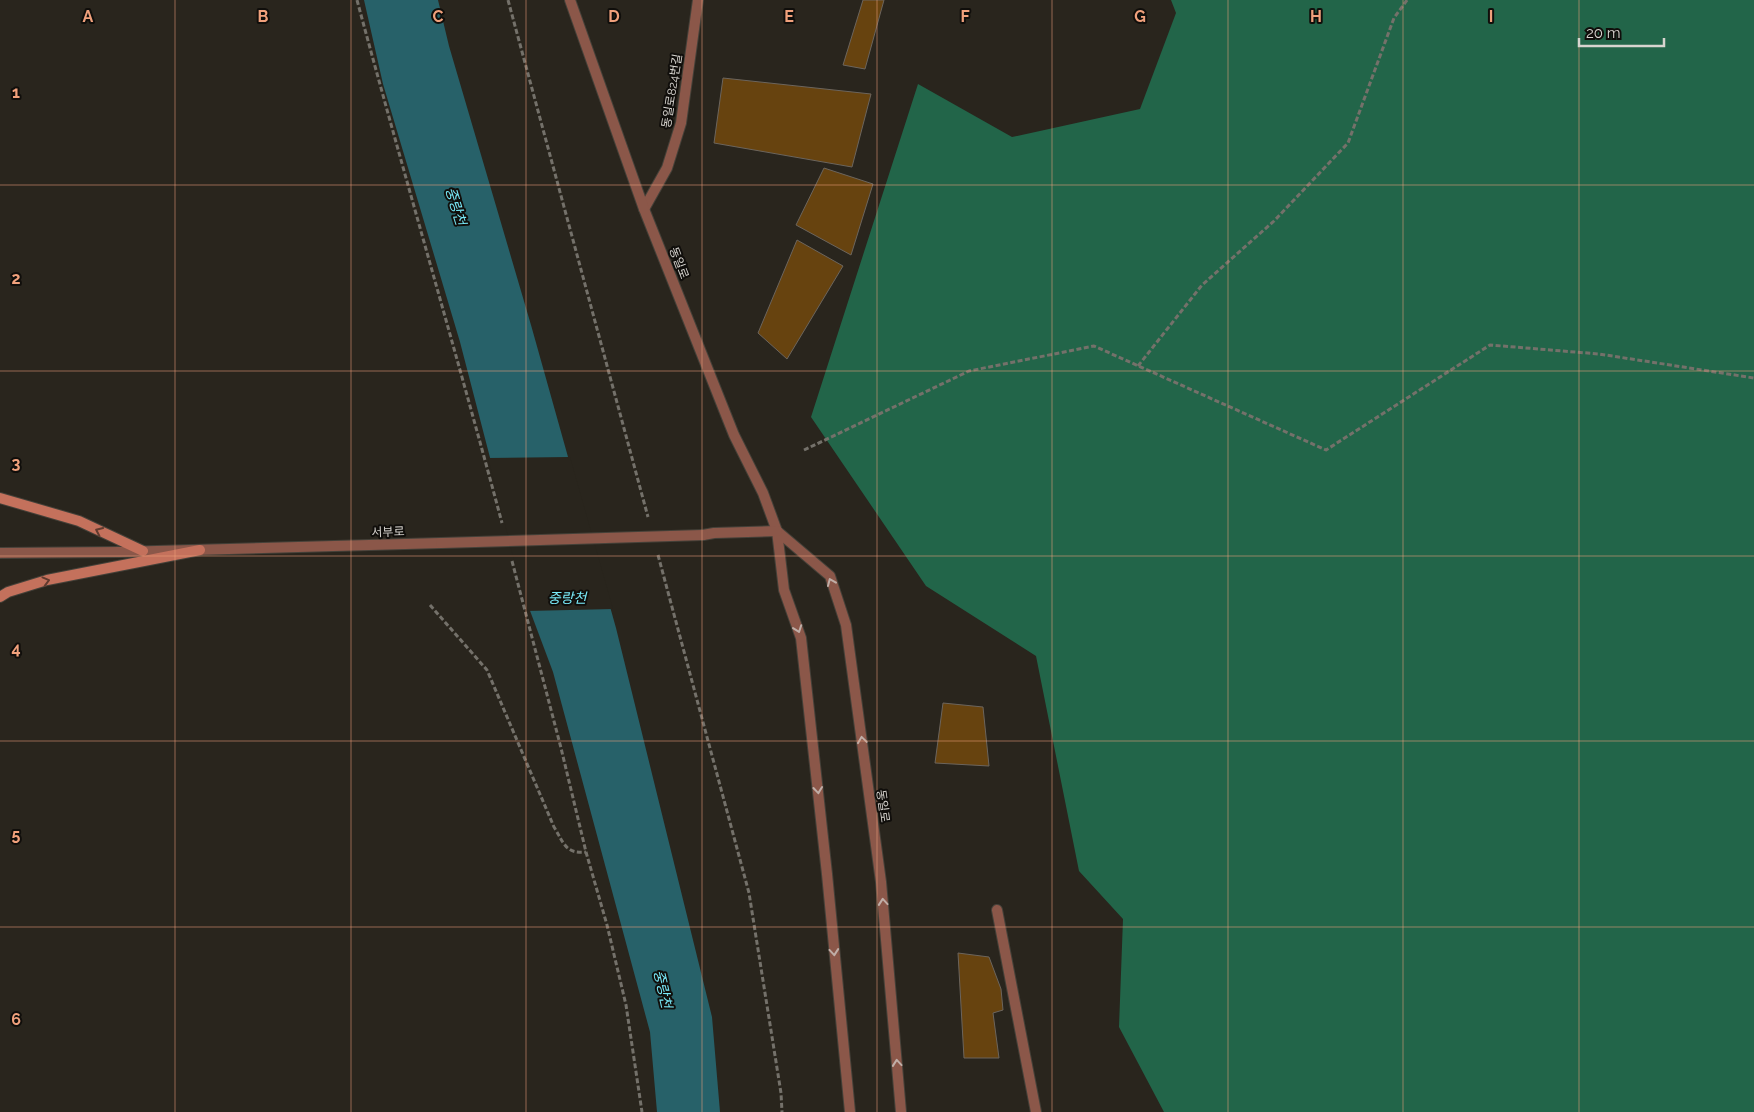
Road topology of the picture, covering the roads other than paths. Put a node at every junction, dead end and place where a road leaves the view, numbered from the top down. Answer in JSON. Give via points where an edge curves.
{"nodes":[{"id":1,"x":570,"y":0,"type":"edge"},
{"id":2,"x":698,"y":0,"type":"edge"},
{"id":3,"x":644,"y":209,"type":"junction"},
{"id":4,"x":0,"y":498,"type":"edge"},
{"id":5,"x":777,"y":531,"type":"junction"},
{"id":6,"x":200,"y":550,"type":"junction"},
{"id":7,"x":144,"y":551,"type":"junction"},
{"id":8,"x":0,"y":553,"type":"edge"},
{"id":9,"x":0,"y":597,"type":"edge"},
{"id":10,"x":997,"y":910,"type":"dead end"},
{"id":11,"x":850,"y":1112,"type":"edge"},
{"id":12,"x":901,"y":1112,"type":"edge"},
{"id":13,"x":1036,"y":1112,"type":"edge"}],
"edges":[{"from":1,"to":3,"type":"street","name":"동일로"},
{"from":2,"to":3,"type":"street","name":"동일로824번길","via":[[681,123],[667,168]]},
{"from":3,"to":5,"type":"street","name":"동일로","via":[[734,435],[764,493]]},
{"from":7,"to":4,"type":"main road","one_way":true,"via":[[79,521]]},
{"from":5,"to":6,"type":"street","name":"서부로","bridge":true},
{"from":5,"to":11,"type":"street","name":"동일로","one_way":true,"via":[[784,590],[801,638]]},
{"from":12,"to":5,"type":"street","name":"동일로","one_way":true,"via":[[882,882],[846,625],[830,576]]},
{"from":6,"to":7,"type":"street","name":"서부로"},
{"from":9,"to":6,"type":"main road","one_way":true,"via":[[47,580]]},
{"from":7,"to":8,"type":"street","name":"서부로"},
{"from":10,"to":13,"type":"street"}]}
